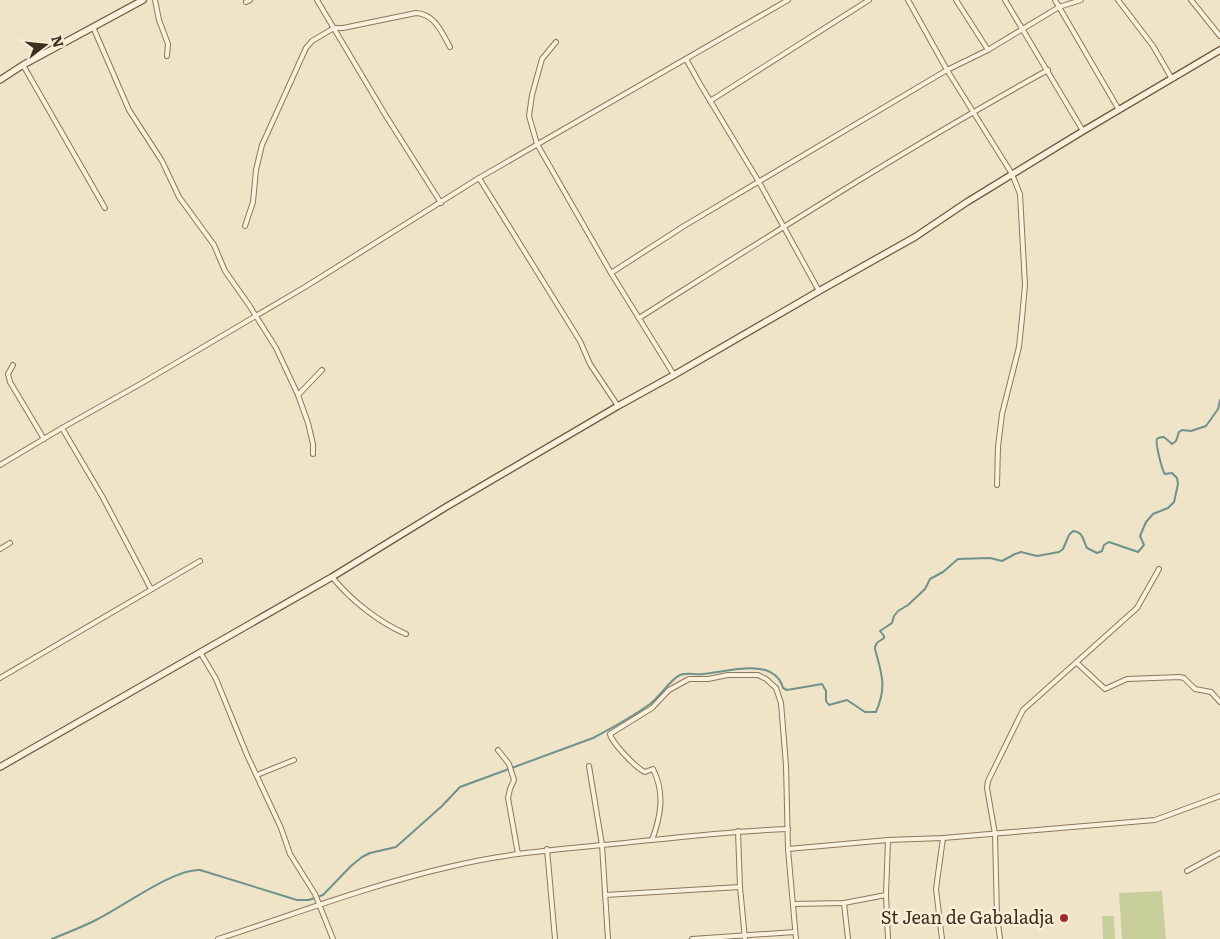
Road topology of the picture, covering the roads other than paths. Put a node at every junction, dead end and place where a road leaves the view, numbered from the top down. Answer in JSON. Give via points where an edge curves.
{"nodes":[{"id":1,"x":143,"y":0,"type":"edge"},
{"id":2,"x":155,"y":0,"type":"edge"},
{"id":3,"x":317,"y":0,"type":"edge"},
{"id":4,"x":788,"y":0,"type":"edge"},
{"id":5,"x":868,"y":0,"type":"edge"},
{"id":6,"x":908,"y":0,"type":"edge"},
{"id":7,"x":956,"y":0,"type":"edge"},
{"id":8,"x":1005,"y":0,"type":"edge"},
{"id":9,"x":1055,"y":0,"type":"edge"},
{"id":10,"x":1081,"y":0,"type":"edge"},
{"id":11,"x":1118,"y":0,"type":"edge"},
{"id":12,"x":1191,"y":0,"type":"edge"},
{"id":13,"x":1059,"y":7,"type":"junction"},
{"id":14,"x":93,"y":27,"type":"junction"},
{"id":15,"x":334,"y":28,"type":"junction"},
{"id":16,"x":1022,"y":30,"type":"junction"},
{"id":17,"x":1220,"y":36,"type":"edge"},
{"id":18,"x":556,"y":42,"type":"dead end"},
{"id":19,"x":450,"y":48,"type":"dead end"},
{"id":20,"x":988,"y":50,"type":"junction"},
{"id":21,"x":1220,"y":50,"type":"edge"},
{"id":22,"x":167,"y":56,"type":"dead end"},
{"id":23,"x":686,"y":59,"type":"junction"},
{"id":24,"x":23,"y":65,"type":"junction"},
{"id":25,"x":947,"y":70,"type":"junction"},
{"id":26,"x":1048,"y":70,"type":"junction"},
{"id":27,"x":1172,"y":79,"type":"junction"},
{"id":28,"x":0,"y":80,"type":"edge"},
{"id":29,"x":710,"y":101,"type":"junction"},
{"id":30,"x":1120,"y":110,"type":"junction"},
{"id":31,"x":972,"y":112,"type":"junction"},
{"id":32,"x":1083,"y":131,"type":"junction"},
{"id":33,"x":536,"y":144,"type":"junction"},
{"id":34,"x":1012,"y":174,"type":"junction"},
{"id":35,"x":479,"y":178,"type":"junction"},
{"id":36,"x":759,"y":182,"type":"junction"},
{"id":37,"x":441,"y":203,"type":"junction"},
{"id":38,"x":105,"y":208,"type":"dead end"},
{"id":39,"x":245,"y":226,"type":"dead end"},
{"id":40,"x":785,"y":226,"type":"junction"},
{"id":41,"x":611,"y":273,"type":"junction"},
{"id":42,"x":819,"y":290,"type":"junction"},
{"id":43,"x":256,"y":316,"type":"junction"},
{"id":44,"x":639,"y":318,"type":"junction"},
{"id":45,"x":13,"y":365,"type":"dead end"},
{"id":46,"x":322,"y":370,"type":"dead end"},
{"id":47,"x":674,"y":376,"type":"junction"},
{"id":48,"x":298,"y":395,"type":"junction"},
{"id":49,"x":618,"y":406,"type":"junction"},
{"id":50,"x":62,"y":428,"type":"junction"},
{"id":51,"x":44,"y":439,"type":"junction"},
{"id":52,"x":313,"y":454,"type":"dead end"},
{"id":53,"x":0,"y":465,"type":"edge"},
{"id":54,"x":997,"y":485,"type":"dead end"},
{"id":55,"x":10,"y":543,"type":"dead end"},
{"id":56,"x":0,"y":549,"type":"edge"},
{"id":57,"x":200,"y":561,"type":"dead end"},
{"id":58,"x":1159,"y":569,"type":"dead end"},
{"id":59,"x":332,"y":577,"type":"junction"},
{"id":60,"x":151,"y":589,"type":"junction"},
{"id":61,"x":406,"y":634,"type":"dead end"},
{"id":62,"x":200,"y":652,"type":"junction"},
{"id":63,"x":1077,"y":663,"type":"junction"},
{"id":64,"x":0,"y":678,"type":"edge"},
{"id":65,"x":1220,"y":702,"type":"edge"},
{"id":66,"x":498,"y":750,"type":"dead end"},
{"id":67,"x":294,"y":760,"type":"dead end"},
{"id":68,"x":588,"y":766,"type":"dead end"},
{"id":69,"x":0,"y":767,"type":"edge"},
{"id":70,"x":257,"y":775,"type":"junction"},
{"id":71,"x":1220,"y":796,"type":"edge"},
{"id":72,"x":788,"y":829,"type":"junction"},
{"id":73,"x":738,"y":831,"type":"junction"},
{"id":74,"x":995,"y":834,"type":"junction"},
{"id":75,"x":943,"y":838,"type":"junction"},
{"id":76,"x":652,"y":840,"type":"junction"},
{"id":77,"x":888,"y":840,"type":"junction"},
{"id":78,"x":602,"y":845,"type":"junction"},
{"id":79,"x":547,"y":849,"type":"junction"},
{"id":80,"x":788,"y":849,"type":"junction"},
{"id":81,"x":1220,"y":853,"type":"edge"},
{"id":82,"x":518,"y":854,"type":"junction"},
{"id":83,"x":1187,"y":871,"type":"dead end"},
{"id":84,"x":740,"y":887,"type":"junction"},
{"id":85,"x":605,"y":895,"type":"junction"},
{"id":86,"x":886,"y":896,"type":"junction"},
{"id":87,"x":844,"y":903,"type":"junction"},
{"id":88,"x":319,"y":904,"type":"junction"},
{"id":89,"x":793,"y":904,"type":"junction"},
{"id":90,"x":795,"y":932,"type":"junction"},
{"id":91,"x":745,"y":937,"type":"edge"},
{"id":92,"x":218,"y":939,"type":"edge"},
{"id":93,"x":333,"y":939,"type":"edge"},
{"id":94,"x":555,"y":939,"type":"edge"},
{"id":95,"x":608,"y":939,"type":"edge"},
{"id":96,"x":692,"y":939,"type":"edge"},
{"id":97,"x":796,"y":939,"type":"edge"},
{"id":98,"x":848,"y":939,"type":"edge"},
{"id":99,"x":888,"y":939,"type":"edge"},
{"id":100,"x":942,"y":939,"type":"edge"},
{"id":101,"x":1000,"y":939,"type":"edge"}],
"edges":[{"from":1,"to":14,"type":"street"},
{"from":2,"to":22,"type":"street","via":[[168,44]]},
{"from":3,"to":15,"type":"street"},
{"from":4,"to":23,"type":"street"},
{"from":5,"to":29,"type":"street"},
{"from":6,"to":25,"type":"street"},
{"from":7,"to":20,"type":"street"},
{"from":8,"to":16,"type":"street"},
{"from":9,"to":13,"type":"street"},
{"from":10,"to":13,"type":"street"},
{"from":11,"to":27,"type":"street"},
{"from":12,"to":17,"type":"street"},
{"from":13,"to":16,"type":"street"},
{"from":13,"to":30,"type":"street"},
{"from":14,"to":24,"type":"street"},
{"from":14,"to":43,"type":"street","via":[[129,110],[162,161],[179,197],[214,245],[225,271]]},
{"from":15,"to":19,"type":"street","via":[[402,14],[424,13],[436,24]]},
{"from":15,"to":37,"type":"street"},
{"from":15,"to":39,"type":"street","via":[[306,48],[262,145],[253,202]]},
{"from":16,"to":20,"type":"street"},
{"from":16,"to":26,"type":"street"},
{"from":18,"to":33,"type":"street","via":[[542,59],[532,95],[529,116]]},
{"from":20,"to":25,"type":"street"},
{"from":21,"to":27,"type":"street"},
{"from":23,"to":29,"type":"street"},
{"from":23,"to":33,"type":"street"},
{"from":24,"to":28,"type":"street"},
{"from":24,"to":38,"type":"street"},
{"from":25,"to":31,"type":"street"},
{"from":25,"to":36,"type":"street"},
{"from":26,"to":31,"type":"street"},
{"from":26,"to":32,"type":"street"},
{"from":27,"to":30,"type":"street"},
{"from":29,"to":36,"type":"street"},
{"from":30,"to":32,"type":"street"},
{"from":31,"to":34,"type":"street"},
{"from":31,"to":40,"type":"street"},
{"from":32,"to":34,"type":"street"},
{"from":33,"to":35,"type":"street"},
{"from":33,"to":41,"type":"street"},
{"from":34,"to":42,"type":"street","via":[[915,237]]},
{"from":34,"to":54,"type":"street","via":[[1021,197],[1025,285],[1019,348],[1002,414]]},
{"from":35,"to":37,"type":"street"},
{"from":35,"to":49,"type":"street"},
{"from":36,"to":40,"type":"street"},
{"from":36,"to":41,"type":"street"},
{"from":37,"to":43,"type":"street"},
{"from":40,"to":42,"type":"street"},
{"from":40,"to":44,"type":"street"},
{"from":41,"to":44,"type":"street"},
{"from":42,"to":47,"type":"street"},
{"from":43,"to":48,"type":"street","via":[[276,348]]},
{"from":43,"to":50,"type":"street"},
{"from":44,"to":47,"type":"street"},
{"from":45,"to":51,"type":"street","via":[[8,374],[10,382]]},
{"from":46,"to":48,"type":"street"},
{"from":47,"to":49,"type":"street"},
{"from":48,"to":52,"type":"street","via":[[308,423]]},
{"from":49,"to":59,"type":"street"},
{"from":50,"to":51,"type":"street"},
{"from":50,"to":60,"type":"street"},
{"from":51,"to":53,"type":"street"},
{"from":55,"to":56,"type":"street"},
{"from":57,"to":60,"type":"street"},
{"from":58,"to":63,"type":"street","via":[[1138,606]]},
{"from":59,"to":61,"type":"street","via":[[384,623]]},
{"from":59,"to":62,"type":"street"},
{"from":60,"to":64,"type":"street"},
{"from":62,"to":69,"type":"street"},
{"from":62,"to":70,"type":"street","via":[[216,680]]},
{"from":63,"to":65,"type":"street","via":[[1105,689],[1127,679],[1180,677],[1195,689],[1211,692]]},
{"from":63,"to":74,"type":"street","via":[[1021,712],[987,785]]},
{"from":66,"to":82,"type":"street","via":[[514,780],[508,798]]},
{"from":67,"to":70,"type":"street"},
{"from":68,"to":78,"type":"street"},
{"from":70,"to":88,"type":"street","via":[[290,854]]},
{"from":71,"to":74,"type":"street","via":[[1155,820]]},
{"from":72,"to":73,"type":"street"},
{"from":72,"to":76,"type":"street","via":[[786,765],[778,692],[758,675],[728,675],[684,680],[652,708],[610,734],[637,767],[645,772],[653,769],[657,776],[661,809]]},
{"from":72,"to":80,"type":"street"},
{"from":73,"to":76,"type":"street"},
{"from":73,"to":84,"type":"street"},
{"from":74,"to":75,"type":"street"},
{"from":74,"to":101,"type":"street"},
{"from":75,"to":77,"type":"street"},
{"from":75,"to":100,"type":"street","via":[[936,889]]},
{"from":76,"to":78,"type":"street"},
{"from":77,"to":80,"type":"street"},
{"from":77,"to":86,"type":"street"},
{"from":78,"to":79,"type":"street"},
{"from":78,"to":85,"type":"street"},
{"from":79,"to":82,"type":"street"},
{"from":79,"to":94,"type":"street"},
{"from":80,"to":89,"type":"street"},
{"from":81,"to":83,"type":"street"},
{"from":82,"to":88,"type":"street","via":[[444,868]]},
{"from":84,"to":85,"type":"street"},
{"from":84,"to":91,"type":"street"},
{"from":85,"to":95,"type":"street"},
{"from":86,"to":87,"type":"street"},
{"from":86,"to":99,"type":"street"},
{"from":87,"to":89,"type":"street"},
{"from":87,"to":98,"type":"street"},
{"from":88,"to":92,"type":"street"},
{"from":88,"to":93,"type":"street"},
{"from":89,"to":90,"type":"street"},
{"from":90,"to":91,"type":"street"},
{"from":90,"to":97,"type":"street"},
{"from":91,"to":96,"type":"street"}]}
